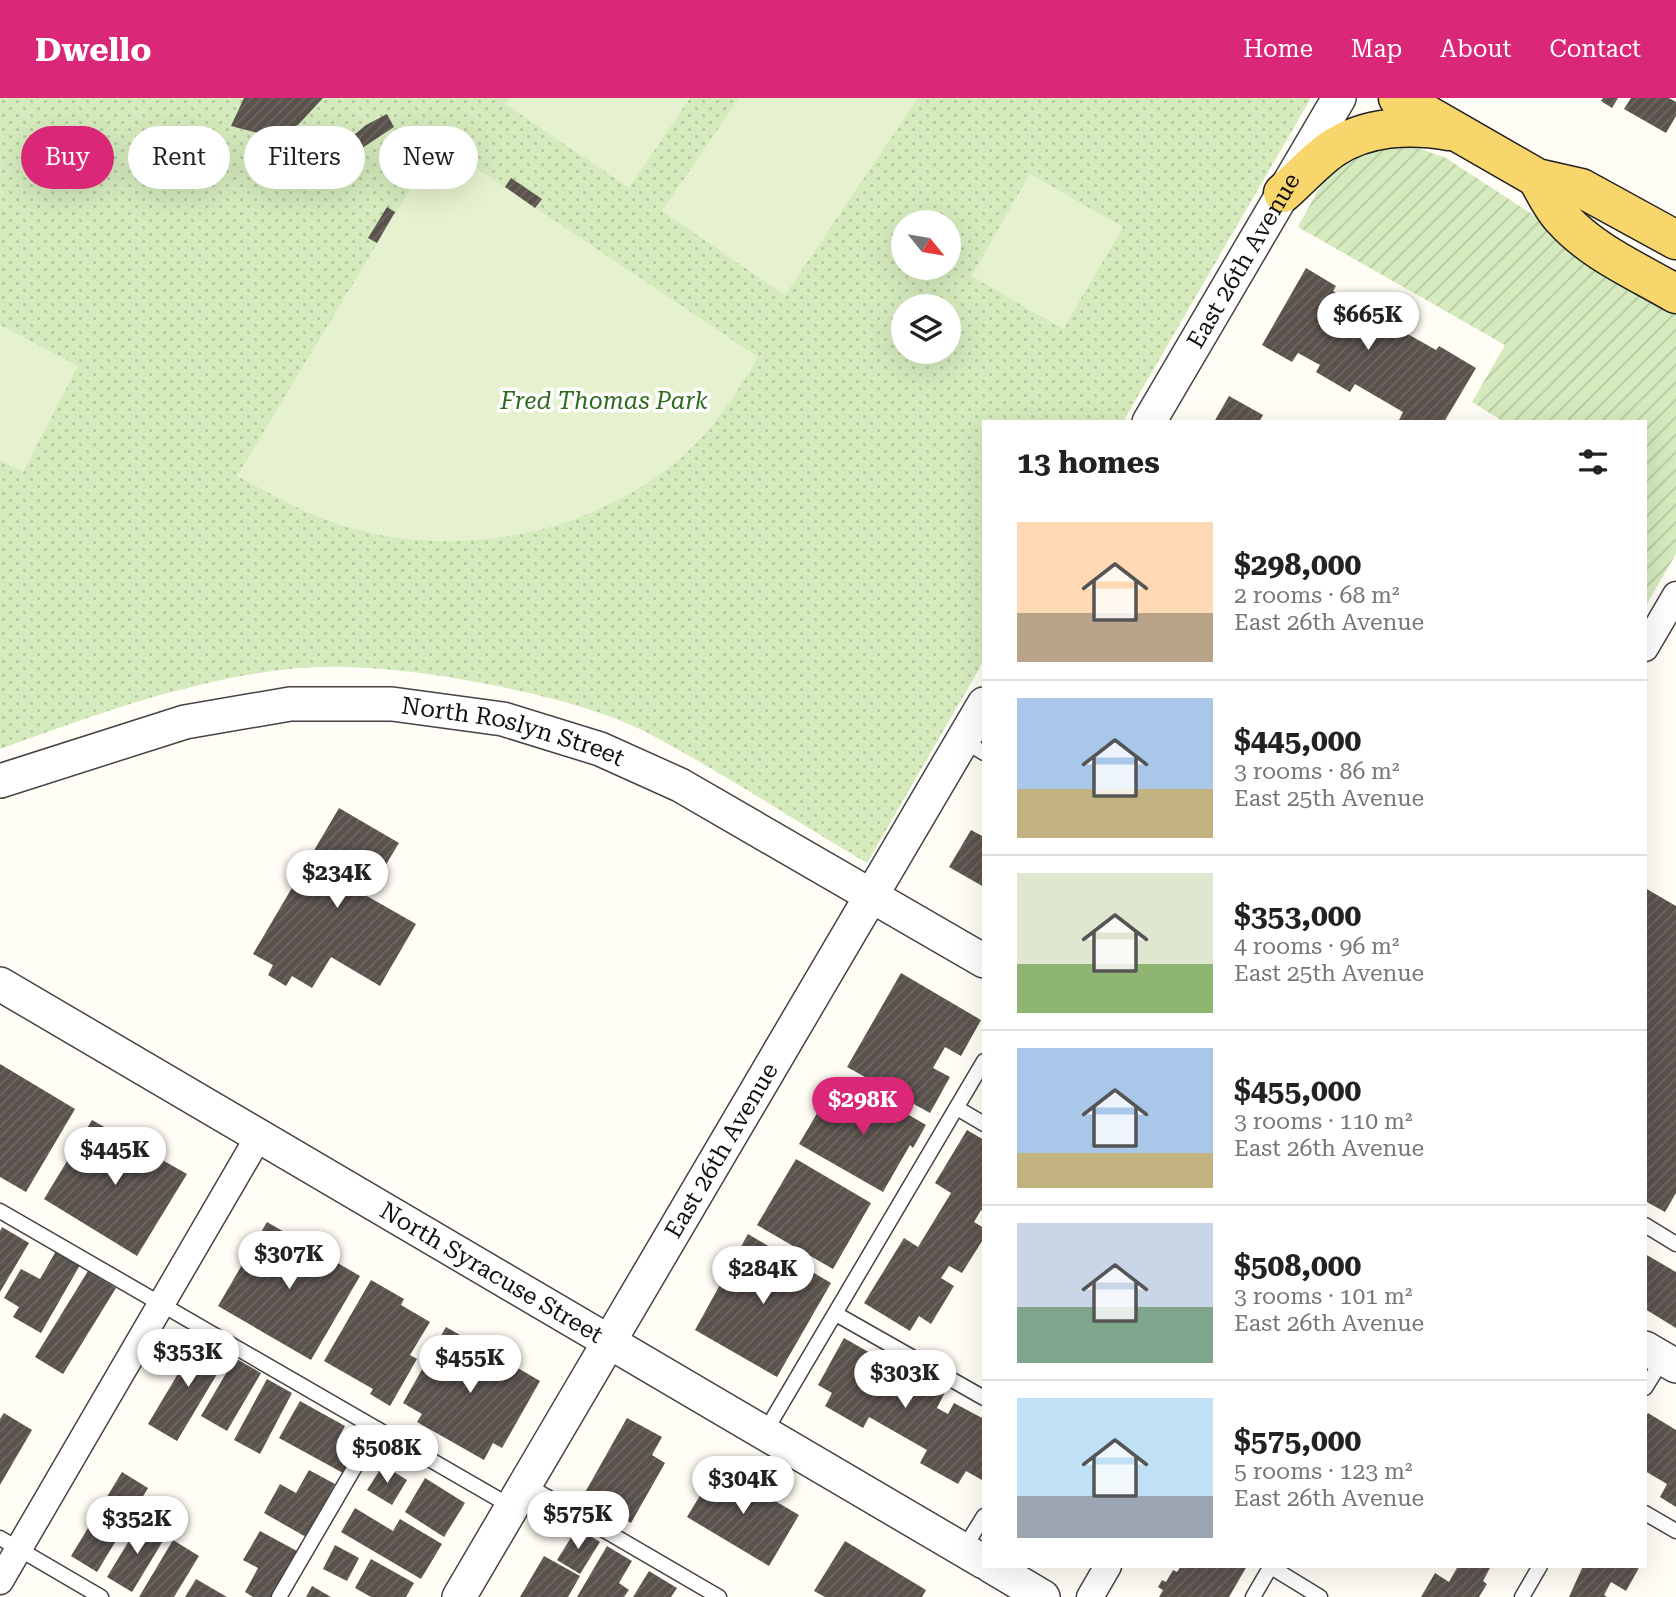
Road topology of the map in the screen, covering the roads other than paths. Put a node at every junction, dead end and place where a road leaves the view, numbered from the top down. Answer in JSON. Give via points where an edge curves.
{"nodes":[{"id":1,"x":1339,"y":98,"type":"edge"},
{"id":2,"x":1398,"y":98,"type":"edge"},
{"id":3,"x":1458,"y":133,"type":"junction"},
{"id":4,"x":1537,"y":178,"type":"junction"},
{"id":5,"x":1283,"y":194,"type":"junction"},
{"id":6,"x":1676,"y":240,"type":"edge"},
{"id":7,"x":1676,"y":294,"type":"edge"},
{"id":8,"x":1150,"y":420,"type":"edge"},
{"id":9,"x":1676,"y":595,"type":"edge"},
{"id":10,"x":1647,"y":645,"type":"edge"},
{"id":11,"x":982,"y":712,"type":"edge"},
{"id":12,"x":973,"y":746,"type":"edge"},
{"id":13,"x":44,"y":766,"type":"junction"},
{"id":14,"x":0,"y":781,"type":"edge"},
{"id":15,"x":0,"y":808,"type":"edge"},
{"id":16,"x":872,"y":896,"type":"junction"},
{"id":17,"x":982,"y":960,"type":"edge"},
{"id":18,"x":6,"y":984,"type":"edge"},
{"id":19,"x":982,"y":1064,"type":"edge"},
{"id":20,"x":957,"y":1108,"type":"junction"},
{"id":21,"x":982,"y":1123,"type":"edge"},
{"id":22,"x":259,"y":1136,"type":"junction"},
{"id":23,"x":0,"y":1212,"type":"edge"},
{"id":24,"x":1647,"y":1226,"type":"edge"},
{"id":25,"x":1676,"y":1244,"type":"edge"},
{"id":26,"x":161,"y":1304,"type":"junction"},
{"id":27,"x":836,"y":1314,"type":"junction"},
{"id":28,"x":610,"y":1340,"type":"junction"},
{"id":29,"x":1661,"y":1358,"type":"edge"},
{"id":30,"x":1647,"y":1384,"type":"edge"},
{"id":31,"x":982,"y":1397,"type":"edge"},
{"id":32,"x":377,"y":1429,"type":"junction"},
{"id":33,"x":765,"y":1432,"type":"junction"},
{"id":34,"x":519,"y":1495,"type":"junction"},
{"id":35,"x":1647,"y":1514,"type":"edge"},
{"id":36,"x":1676,"y":1531,"type":"edge"},
{"id":37,"x":982,"y":1533,"type":"edge"},
{"id":38,"x":9,"y":1544,"type":"edge"},
{"id":39,"x":979,"y":1559,"type":"edge"},
{"id":40,"x":994,"y":1568,"type":"edge"},
{"id":41,"x":1107,"y":1568,"type":"edge"},
{"id":42,"x":1270,"y":1568,"type":"edge"},
{"id":43,"x":1273,"y":1568,"type":"edge"},
{"id":44,"x":1539,"y":1568,"type":"edge"},
{"id":45,"x":0,"y":1581,"type":"edge"},
{"id":46,"x":101,"y":1597,"type":"edge"},
{"id":47,"x":279,"y":1597,"type":"edge"},
{"id":48,"x":459,"y":1597,"type":"edge"},
{"id":49,"x":719,"y":1597,"type":"edge"},
{"id":50,"x":1044,"y":1597,"type":"edge"},
{"id":51,"x":1090,"y":1597,"type":"edge"},
{"id":52,"x":1253,"y":1597,"type":"edge"},
{"id":53,"x":1320,"y":1597,"type":"edge"},
{"id":54,"x":1522,"y":1597,"type":"edge"}],
"edges":[{"from":1,"to":5,"type":"street","name":"East 26th Avenue"},
{"from":2,"to":3,"type":"main road"},
{"from":3,"to":4,"type":"main road"},
{"from":3,"to":5,"type":"main road","via":[[1407,127],[1358,137],[1332,149]]},
{"from":4,"to":6,"type":"main road","via":[[1581,188]]},
{"from":4,"to":7,"type":"main road","via":[[1563,220],[1596,246]]},
{"from":5,"to":8,"type":"street","name":"East 26th Avenue"},
{"from":9,"to":10,"type":"street"},
{"from":11,"to":12,"type":"street","name":"East 26th Avenue"},
{"from":12,"to":16,"type":"street","name":"East 26th Avenue"},
{"from":13,"to":14,"type":"street","name":"North Roslyn Street"},
{"from":13,"to":15,"type":"street"},
{"from":13,"to":16,"type":"street","name":"North Roslyn Street","via":[[185,722],[244,710],[339,702],[446,709],[554,733],[633,763],[680,785]]},
{"from":16,"to":17,"type":"street","name":"North Roslyn Street"},
{"from":16,"to":28,"type":"street","name":"East 26th Avenue"},
{"from":18,"to":22,"type":"street","name":"North Syracuse Street"},
{"from":19,"to":20,"type":"lane"},
{"from":20,"to":21,"type":"lane"},
{"from":20,"to":27,"type":"lane"},
{"from":22,"to":26,"type":"street"},
{"from":22,"to":28,"type":"street","name":"North Syracuse Street"},
{"from":23,"to":26,"type":"lane"},
{"from":24,"to":25,"type":"lane"},
{"from":26,"to":32,"type":"lane"},
{"from":26,"to":38,"type":"street"},
{"from":27,"to":31,"type":"lane"},
{"from":27,"to":33,"type":"lane"},
{"from":28,"to":33,"type":"street","name":"North Syracuse Street"},
{"from":28,"to":34,"type":"street","name":"East 26th Avenue"},
{"from":29,"to":30,"type":"lane"},
{"from":32,"to":34,"type":"lane"},
{"from":32,"to":47,"type":"lane"},
{"from":33,"to":39,"type":"street","name":"North Syracuse Street"},
{"from":34,"to":48,"type":"street","name":"East 26th Avenue"},
{"from":34,"to":49,"type":"lane"},
{"from":35,"to":36,"type":"lane"},
{"from":37,"to":39,"type":"lane"},
{"from":38,"to":45,"type":"street"},
{"from":38,"to":46,"type":"lane"},
{"from":40,"to":50,"type":"street","name":"North Syracuse Street"},
{"from":41,"to":51,"type":"street"},
{"from":42,"to":52,"type":"lane"},
{"from":43,"to":53,"type":"lane"},
{"from":44,"to":54,"type":"lane"}]}
